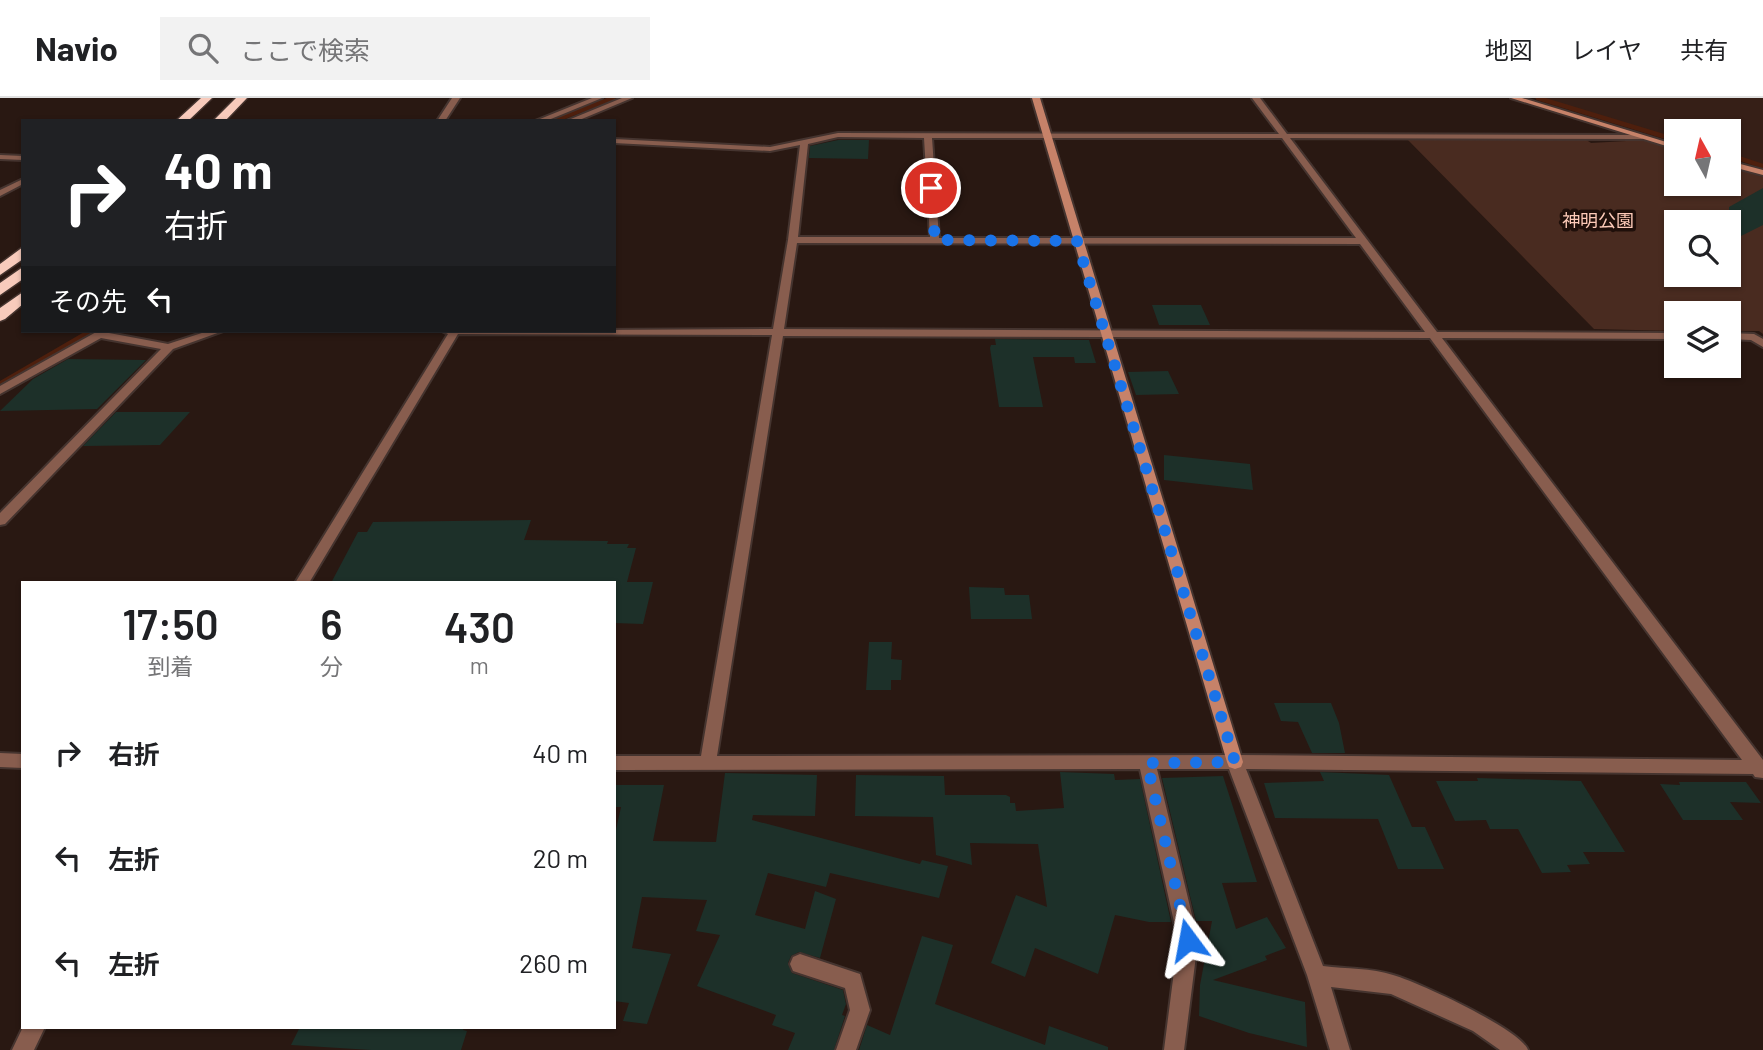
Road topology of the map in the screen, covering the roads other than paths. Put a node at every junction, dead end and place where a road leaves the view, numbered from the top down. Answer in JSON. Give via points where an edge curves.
{"nodes":[{"id":1,"x":198,"y":98,"type":"edge"},
{"id":2,"x":206,"y":98,"type":"edge"},
{"id":3,"x":221,"y":98,"type":"edge"},
{"id":4,"x":234,"y":98,"type":"edge"},
{"id":5,"x":242,"y":98,"type":"edge"},
{"id":6,"x":456,"y":98,"type":"edge"},
{"id":7,"x":598,"y":98,"type":"edge"},
{"id":8,"x":628,"y":98,"type":"edge"},
{"id":9,"x":1036,"y":98,"type":"edge"},
{"id":10,"x":1256,"y":98,"type":"edge"},
{"id":11,"x":1515,"y":98,"type":"edge"},
{"id":12,"x":176,"y":119,"type":"edge"},
{"id":13,"x":183,"y":119,"type":"edge"},
{"id":14,"x":200,"y":119,"type":"edge"},
{"id":15,"x":214,"y":119,"type":"edge"},
{"id":16,"x":220,"y":119,"type":"edge"},
{"id":17,"x":442,"y":119,"type":"edge"},
{"id":18,"x":544,"y":119,"type":"edge"},
{"id":19,"x":575,"y":119,"type":"edge"},
{"id":20,"x":928,"y":135,"type":"junction"},
{"id":21,"x":1047,"y":136,"type":"junction"},
{"id":22,"x":1285,"y":136,"type":"junction"},
{"id":23,"x":1642,"y":137,"type":"junction"},
{"id":24,"x":616,"y":141,"type":"edge"},
{"id":25,"x":1664,"y":143,"type":"edge"},
{"id":26,"x":804,"y":144,"type":"junction"},
{"id":27,"x":0,"y":157,"type":"edge"},
{"id":28,"x":21,"y":158,"type":"edge"},
{"id":29,"x":1741,"y":167,"type":"edge"},
{"id":30,"x":1763,"y":173,"type":"edge"},
{"id":31,"x":21,"y":182,"type":"edge"},
{"id":32,"x":0,"y":193,"type":"edge"},
{"id":33,"x":793,"y":240,"type":"junction"},
{"id":34,"x":935,"y":240,"type":"junction"},
{"id":35,"x":1077,"y":241,"type":"junction"},
{"id":36,"x":1364,"y":241,"type":"junction"},
{"id":37,"x":21,"y":253,"type":"edge"},
{"id":38,"x":21,"y":261,"type":"edge"},
{"id":39,"x":0,"y":271,"type":"edge"},
{"id":40,"x":21,"y":273,"type":"edge"},
{"id":41,"x":0,"y":279,"type":"edge"},
{"id":42,"x":0,"y":291,"type":"edge"},
{"id":43,"x":21,"y":298,"type":"edge"},
{"id":44,"x":0,"y":316,"type":"edge"},
{"id":45,"x":616,"y":332,"type":"edge"},
{"id":46,"x":777,"y":332,"type":"junction"},
{"id":47,"x":1105,"y":332,"type":"junction"},
{"id":48,"x":100,"y":333,"type":"edge"},
{"id":49,"x":106,"y":333,"type":"edge"},
{"id":50,"x":212,"y":333,"type":"edge"},
{"id":51,"x":454,"y":333,"type":"edge"},
{"id":52,"x":1434,"y":335,"type":"junction"},
{"id":53,"x":1664,"y":336,"type":"edge"},
{"id":54,"x":1741,"y":336,"type":"edge"},
{"id":55,"x":1763,"y":345,"type":"edge"},
{"id":56,"x":169,"y":347,"type":"junction"},
{"id":57,"x":0,"y":391,"type":"edge"},
{"id":58,"x":0,"y":521,"type":"edge"},
{"id":59,"x":303,"y":581,"type":"edge"},
{"id":60,"x":0,"y":761,"type":"edge"},
{"id":61,"x":21,"y":761,"type":"edge"},
{"id":62,"x":1235,"y":762,"type":"junction"},
{"id":63,"x":616,"y":763,"type":"edge"},
{"id":64,"x":708,"y":763,"type":"junction"},
{"id":65,"x":1147,"y":763,"type":"junction"},
{"id":66,"x":1761,"y":770,"type":"edge"},
{"id":67,"x":800,"y":964,"type":"dead end"},
{"id":68,"x":1317,"y":975,"type":"junction"},
{"id":69,"x":34,"y":1029,"type":"edge"},
{"id":70,"x":22,"y":1050,"type":"edge"},
{"id":71,"x":846,"y":1050,"type":"edge"},
{"id":72,"x":1174,"y":1050,"type":"edge"},
{"id":73,"x":1340,"y":1050,"type":"edge"},
{"id":74,"x":1518,"y":1050,"type":"edge"}],
"edges":[{"from":1,"to":12,"type":"highway"},
{"from":2,"to":13,"type":"highway"},
{"from":3,"to":14,"type":"highway"},
{"from":4,"to":15,"type":"highway"},
{"from":5,"to":16,"type":"highway"},
{"from":6,"to":17,"type":"street"},
{"from":7,"to":18,"type":"street"},
{"from":8,"to":19,"type":"street"},
{"from":9,"to":21,"type":"street"},
{"from":10,"to":22,"type":"street"},
{"from":11,"to":23,"type":"street"},
{"from":20,"to":21,"type":"street"},
{"from":20,"to":26,"type":"street","via":[[838,135]]},
{"from":20,"to":34,"type":"street"},
{"from":21,"to":22,"type":"street"},
{"from":21,"to":35,"type":"street"},
{"from":22,"to":23,"type":"street"},
{"from":22,"to":36,"type":"street"},
{"from":23,"to":25,"type":"street"},
{"from":24,"to":26,"type":"street","via":[[770,149]]},
{"from":26,"to":33,"type":"street"},
{"from":27,"to":28,"type":"street"},
{"from":29,"to":30,"type":"street"},
{"from":31,"to":32,"type":"street"},
{"from":33,"to":34,"type":"street"},
{"from":33,"to":46,"type":"street"},
{"from":34,"to":35,"type":"street"},
{"from":35,"to":36,"type":"street"},
{"from":35,"to":47,"type":"street"},
{"from":36,"to":52,"type":"street"},
{"from":37,"to":39,"type":"highway"},
{"from":38,"to":41,"type":"highway"},
{"from":40,"to":42,"type":"highway"},
{"from":43,"to":44,"type":"highway"},
{"from":45,"to":46,"type":"street"},
{"from":46,"to":47,"type":"street"},
{"from":46,"to":64,"type":"street"},
{"from":47,"to":52,"type":"street"},
{"from":47,"to":62,"type":"street"},
{"from":48,"to":57,"type":"street"},
{"from":49,"to":56,"type":"street"},
{"from":50,"to":56,"type":"street"},
{"from":51,"to":59,"type":"street"},
{"from":52,"to":53,"type":"street"},
{"from":52,"to":66,"type":"street"},
{"from":54,"to":55,"type":"street","via":[[1754,337]]},
{"from":56,"to":58,"type":"street"},
{"from":60,"to":61,"type":"street"},
{"from":62,"to":65,"type":"street"},
{"from":62,"to":66,"type":"street"},
{"from":62,"to":68,"type":"street"},
{"from":63,"to":64,"type":"street"},
{"from":64,"to":65,"type":"street"},
{"from":65,"to":72,"type":"street","via":[[1188,940]]},
{"from":67,"to":71,"type":"street","via":[[853,981],[860,1010]]},
{"from":68,"to":73,"type":"street"},
{"from":68,"to":74,"type":"street","via":[[1392,984],[1479,1024]]},
{"from":69,"to":70,"type":"street"}]}
